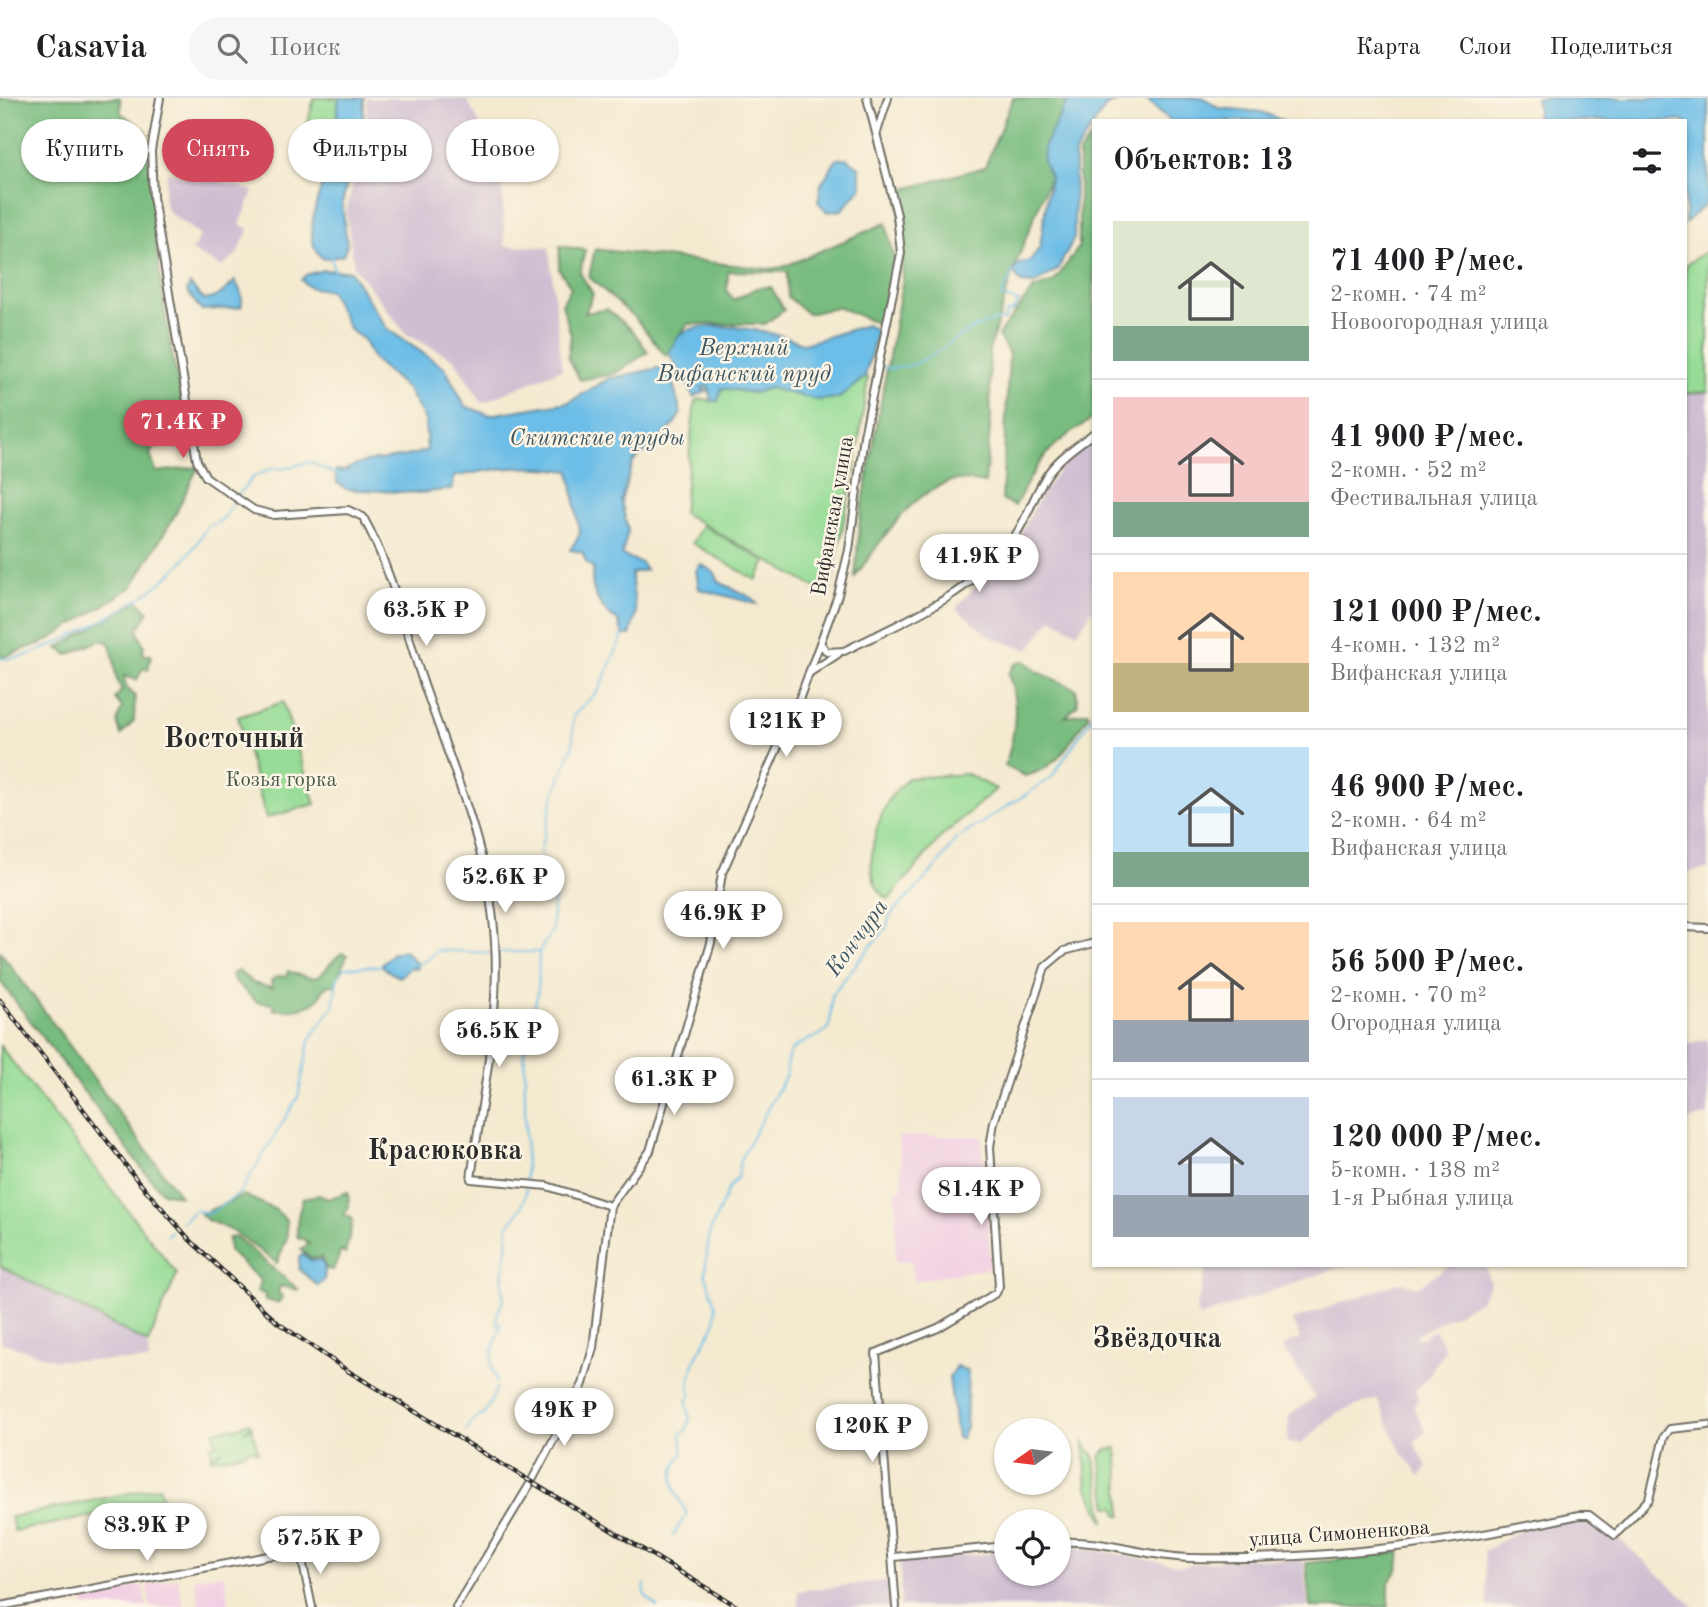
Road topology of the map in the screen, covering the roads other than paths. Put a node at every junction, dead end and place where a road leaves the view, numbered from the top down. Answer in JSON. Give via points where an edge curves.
{"nodes":[{"id":1,"x":160,"y":98,"type":"edge"},
{"id":2,"x":867,"y":98,"type":"edge"},
{"id":3,"x":888,"y":98,"type":"edge"},
{"id":4,"x":876,"y":134,"type":"junction"},
{"id":5,"x":1092,"y":434,"type":"edge"},
{"id":6,"x":821,"y":644,"type":"junction"},
{"id":7,"x":844,"y":651,"type":"junction"},
{"id":8,"x":808,"y":674,"type":"junction"},
{"id":9,"x":1687,"y":927,"type":"edge"},
{"id":10,"x":1708,"y":928,"type":"edge"},
{"id":11,"x":1092,"y":944,"type":"edge"},
{"id":12,"x":610,"y":1206,"type":"junction"},
{"id":13,"x":1708,"y":1425,"type":"edge"},
{"id":14,"x":1071,"y":1542,"type":"edge"},
{"id":15,"x":994,"y":1547,"type":"edge"},
{"id":16,"x":894,"y":1557,"type":"junction"},
{"id":17,"x":0,"y":1606,"type":"edge"},
{"id":18,"x":312,"y":1607,"type":"edge"},
{"id":19,"x":456,"y":1607,"type":"edge"},
{"id":20,"x":896,"y":1607,"type":"edge"}],
"edges":[{"from":1,"to":12,"type":"street","via":[[150,151],[155,211],[197,461],[206,477],[254,510],[274,515],[348,510],[363,517],[467,814],[488,891],[495,957],[471,1179],[547,1185]]},
{"from":2,"to":4,"type":"street","name":"Вифанская улица"},
{"from":3,"to":4,"type":"street"},
{"from":4,"to":6,"type":"street","name":"Вифанская улица","via":[[897,215],[901,253],[849,550]]},
{"from":5,"to":7,"type":"street","via":[[1048,473],[1023,526],[963,590]]},
{"from":6,"to":7,"type":"street","via":[[827,652]]},
{"from":6,"to":8,"type":"street","name":"Вифанская улица"},
{"from":7,"to":8,"type":"street"},
{"from":8,"to":12,"type":"street","name":"Вифанская улица","via":[[722,873],[711,943],[650,1151]]},
{"from":9,"to":10,"type":"street"},
{"from":11,"to":16,"type":"street","via":[[1064,951],[1045,967],[994,1122],[990,1147],[996,1293],[938,1328],[876,1353]]},
{"from":12,"to":19,"type":"street","name":"Вифанская улица","via":[[593,1348],[583,1384]]},
{"from":13,"to":14,"type":"street","name":"улица Симоненкова","via":[[1670,1429],[1649,1499],[1615,1535],[1589,1515],[1579,1515],[1405,1549],[1292,1559],[1186,1558],[1105,1542]]},
{"from":15,"to":16,"type":"street"},
{"from":16,"to":20,"type":"street"},
{"from":17,"to":18,"type":"street","via":[[300,1550]]}]}
